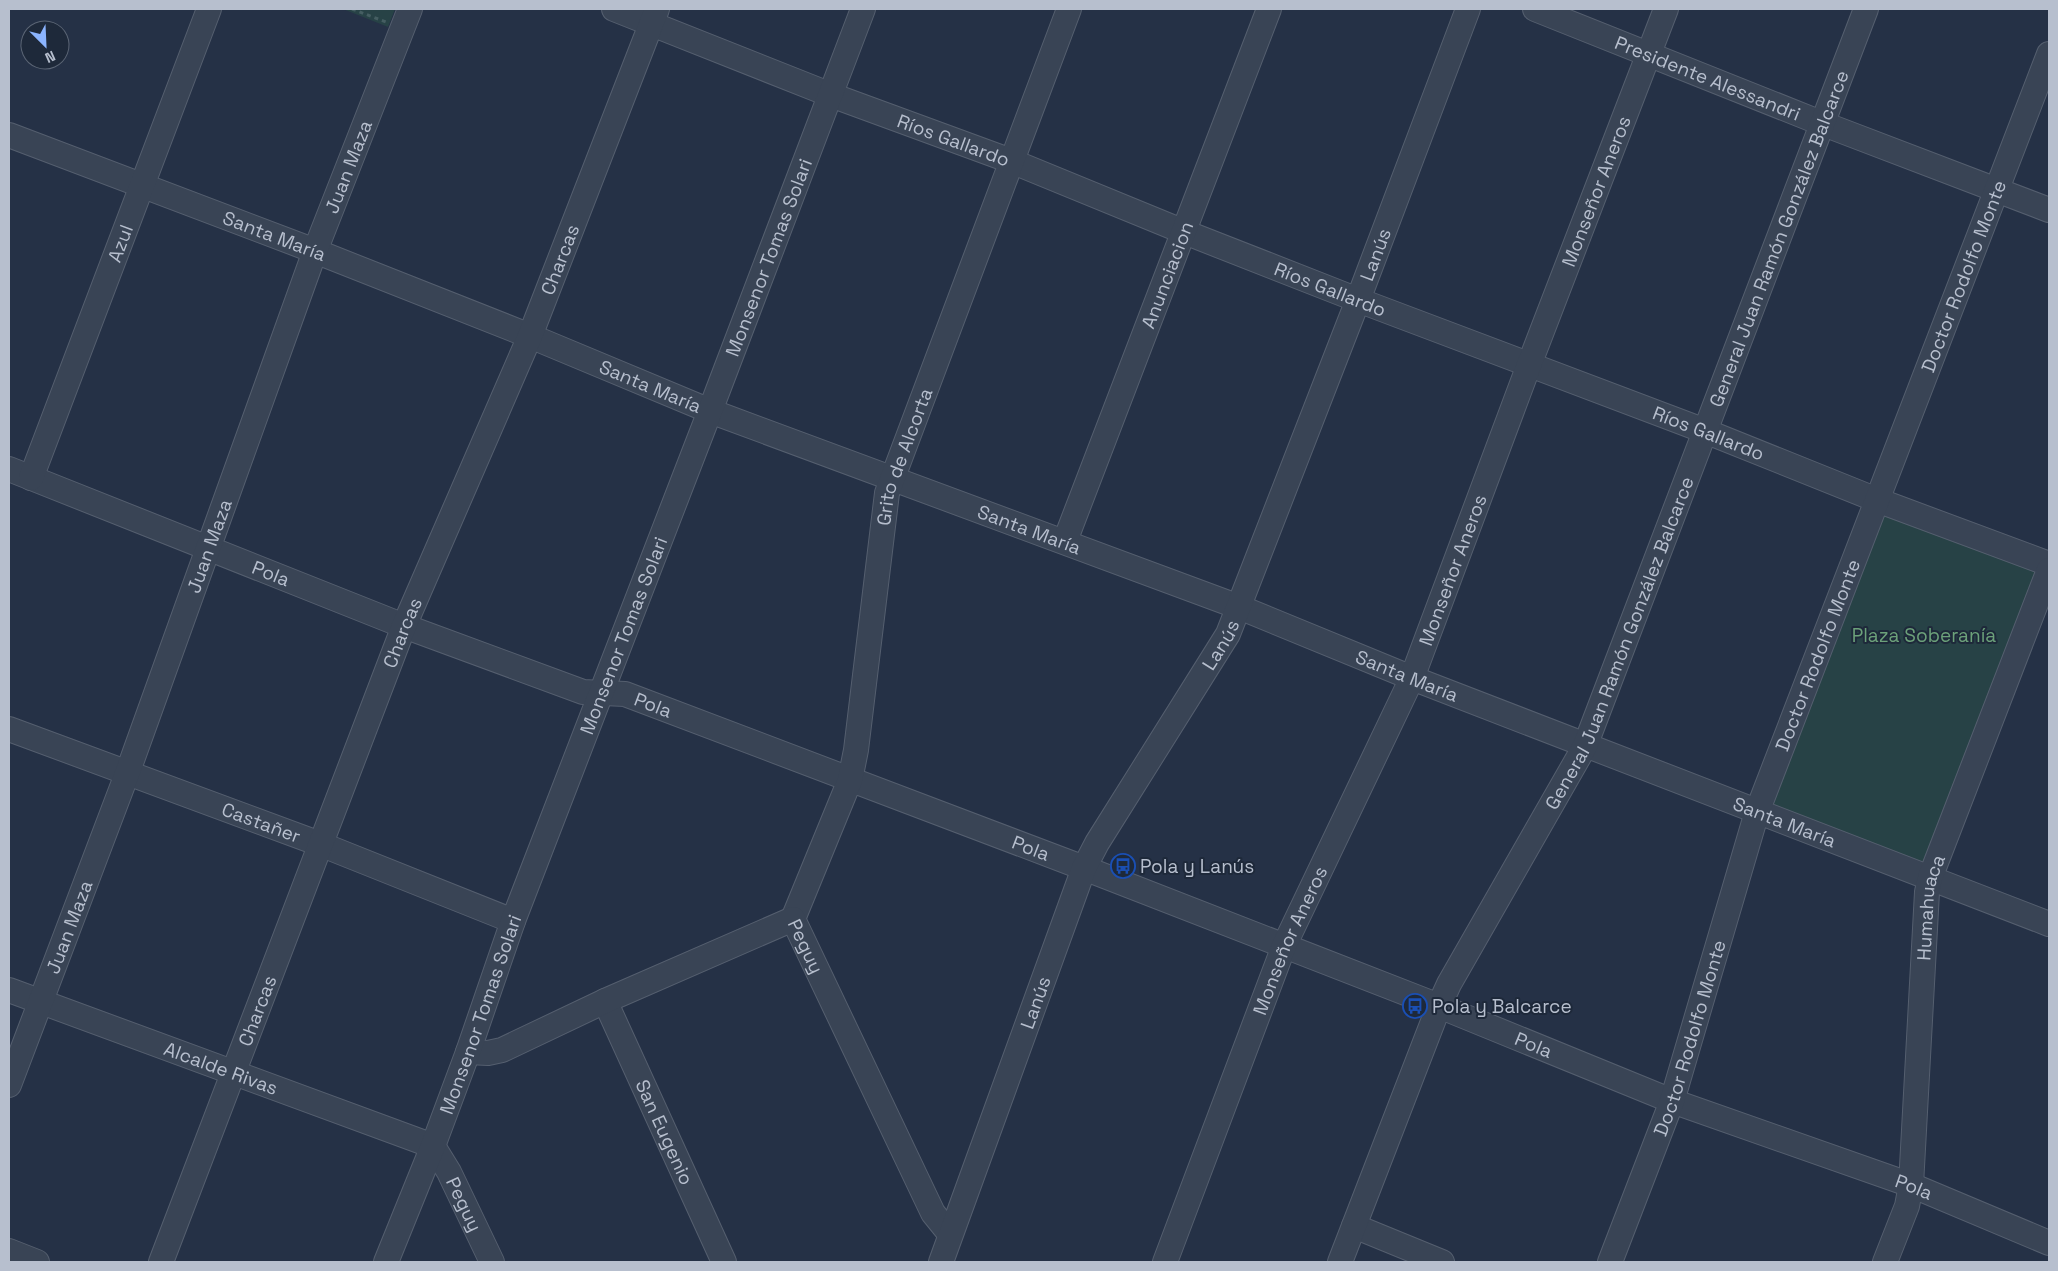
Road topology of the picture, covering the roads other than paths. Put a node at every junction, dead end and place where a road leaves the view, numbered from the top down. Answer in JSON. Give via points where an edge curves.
{"nodes":[{"id":1,"x":208,"y":9,"type":"edge"},
{"id":2,"x":614,"y":9,"type":"edge"},
{"id":3,"x":863,"y":9,"type":"edge"},
{"id":4,"x":1069,"y":9,"type":"edge"},
{"id":5,"x":1270,"y":9,"type":"edge"},
{"id":6,"x":1468,"y":9,"type":"edge"},
{"id":7,"x":1535,"y":9,"type":"edge"},
{"id":8,"x":1666,"y":9,"type":"edge"},
{"id":9,"x":1866,"y":9,"type":"edge"},
{"id":10,"x":654,"y":16,"type":"edge"},
{"id":11,"x":406,"y":18,"type":"edge"},
{"id":12,"x":1649,"y":54,"type":"junction"},
{"id":13,"x":2049,"y":54,"type":"edge"},
{"id":14,"x":831,"y":95,"type":"junction"},
{"id":15,"x":1821,"y":123,"type":"junction"},
{"id":16,"x":9,"y":135,"type":"edge"},
{"id":17,"x":1010,"y":161,"type":"junction"},
{"id":18,"x":140,"y":186,"type":"junction"},
{"id":19,"x":1998,"y":190,"type":"junction"},
{"id":20,"x":2049,"y":210,"type":"edge"},
{"id":21,"x":1182,"y":232,"type":"junction"},
{"id":22,"x":315,"y":251,"type":"junction"},
{"id":23,"x":1358,"y":300,"type":"junction"},
{"id":24,"x":530,"y":336,"type":"junction"},
{"id":25,"x":1529,"y":365,"type":"junction"},
{"id":26,"x":710,"y":411,"type":"junction"},
{"id":27,"x":1705,"y":430,"type":"junction"},
{"id":28,"x":9,"y":469,"type":"edge"},
{"id":29,"x":892,"y":477,"type":"junction"},
{"id":30,"x":31,"y":478,"type":"junction"},
{"id":31,"x":1877,"y":500,"type":"junction"},
{"id":32,"x":1065,"y":541,"type":"junction"},
{"id":33,"x":208,"y":547,"type":"junction"},
{"id":34,"x":2049,"y":564,"type":"edge"},
{"id":35,"x":2049,"y":570,"type":"edge"},
{"id":36,"x":1239,"y":607,"type":"junction"},
{"id":37,"x":404,"y":626,"type":"junction"},
{"id":38,"x":1412,"y":678,"type":"junction"},
{"id":39,"x":601,"y":692,"type":"junction"},
{"id":40,"x":9,"y":728,"type":"edge"},
{"id":41,"x":1584,"y":746,"type":"junction"},
{"id":42,"x":127,"y":774,"type":"junction"},
{"id":43,"x":850,"y":780,"type":"junction"},
{"id":44,"x":1757,"y":812,"type":"junction"},
{"id":45,"x":320,"y":844,"type":"junction"},
{"id":46,"x":1084,"y":868,"type":"junction"},
{"id":47,"x":1930,"y":878,"type":"junction"},
{"id":48,"x":794,"y":919,"type":"junction"},
{"id":49,"x":513,"y":921,"type":"junction"},
{"id":50,"x":2049,"y":924,"type":"edge"},
{"id":51,"x":1284,"y":946,"type":"junction"},
{"id":52,"x":9,"y":990,"type":"edge"},
{"id":53,"x":605,"y":1001,"type":"junction"},
{"id":54,"x":41,"y":1002,"type":"junction"},
{"id":55,"x":1439,"y":1006,"type":"junction"},
{"id":56,"x":468,"y":1052,"type":"junction"},
{"id":57,"x":232,"y":1073,"type":"junction"},
{"id":58,"x":9,"y":1085,"type":"edge"},
{"id":59,"x":1672,"y":1101,"type":"junction"},
{"id":60,"x":433,"y":1146,"type":"junction"},
{"id":61,"x":1911,"y":1185,"type":"junction"},
{"id":62,"x":1354,"y":1226,"type":"junction"},
{"id":63,"x":950,"y":1234,"type":"junction"},
{"id":64,"x":2049,"y":1243,"type":"edge"},
{"id":65,"x":9,"y":1251,"type":"edge"},
{"id":66,"x":36,"y":1262,"type":"edge"},
{"id":67,"x":161,"y":1262,"type":"edge"},
{"id":68,"x":386,"y":1262,"type":"edge"},
{"id":69,"x":492,"y":1262,"type":"edge"},
{"id":70,"x":724,"y":1262,"type":"edge"},
{"id":71,"x":941,"y":1262,"type":"edge"},
{"id":72,"x":1165,"y":1262,"type":"edge"},
{"id":73,"x":1340,"y":1262,"type":"edge"},
{"id":74,"x":1442,"y":1262,"type":"edge"},
{"id":75,"x":1610,"y":1262,"type":"edge"},
{"id":76,"x":1885,"y":1262,"type":"edge"}],
"edges":[{"from":1,"to":18,"type":"street","name":"Azul"},
{"from":2,"to":10,"type":"street","name":"Ríos Gallardo"},
{"from":3,"to":14,"type":"street","name":"Monsenor Tomas Solari"},
{"from":4,"to":17,"type":"street","name":"Grito de Alcorta"},
{"from":5,"to":21,"type":"street","name":"Anunciacion"},
{"from":6,"to":23,"type":"street","name":"Lanús"},
{"from":7,"to":12,"type":"street","name":"Presidente Alessandri"},
{"from":8,"to":12,"type":"street","name":"Monseñor Aneros"},
{"from":9,"to":15,"type":"street","name":"General Juan Ramón González Balcarce"},
{"from":10,"to":14,"type":"street","name":"Ríos Gallardo"},
{"from":10,"to":24,"type":"street","name":"Charcas"},
{"from":11,"to":22,"type":"street","name":"Juan Maza"},
{"from":12,"to":15,"type":"street","name":"Presidente Alessandri"},
{"from":12,"to":25,"type":"street","name":"Monseñor Aneros"},
{"from":13,"to":19,"type":"street","name":"Doctor Rodolfo Monte"},
{"from":14,"to":17,"type":"street","name":"Ríos Gallardo"},
{"from":14,"to":26,"type":"street","name":"Monsenor Tomas Solari"},
{"from":15,"to":19,"type":"street","name":"Presidente Alessandri"},
{"from":15,"to":27,"type":"street","name":"General Juan Ramón González Balcarce"},
{"from":16,"to":18,"type":"street","name":"Santa María"},
{"from":17,"to":21,"type":"street","name":"Ríos Gallardo"},
{"from":17,"to":29,"type":"street","name":"Grito de Alcorta"},
{"from":18,"to":22,"type":"street","name":"Santa María"},
{"from":18,"to":30,"type":"street","name":"Azul"},
{"from":19,"to":20,"type":"street","name":"Presidente Alessandri"},
{"from":19,"to":31,"type":"street","name":"Doctor Rodolfo Monte"},
{"from":21,"to":23,"type":"street","name":"Ríos Gallardo"},
{"from":21,"to":32,"type":"street","name":"Anunciacion"},
{"from":22,"to":24,"type":"street","name":"Santa María"},
{"from":22,"to":33,"type":"street","name":"Juan Maza"},
{"from":23,"to":25,"type":"street","name":"Ríos Gallardo"},
{"from":23,"to":36,"type":"street","name":"Lanús"},
{"from":24,"to":26,"type":"street","name":"Santa María"},
{"from":24,"to":37,"type":"street","name":"Charcas"},
{"from":25,"to":27,"type":"street","name":"Ríos Gallardo"},
{"from":25,"to":38,"type":"street","name":"Monseñor Aneros"},
{"from":26,"to":29,"type":"street","name":"Santa María"},
{"from":26,"to":39,"type":"street","name":"Monsenor Tomas Solari"},
{"from":27,"to":31,"type":"street","name":"Ríos Gallardo"},
{"from":27,"to":41,"type":"street","name":"General Juan Ramón González Balcarce"},
{"from":28,"to":30,"type":"street","name":"Pola"},
{"from":29,"to":32,"type":"street","name":"Santa María"},
{"from":29,"to":43,"type":"street","name":"Grito de Alcorta","via":[[887,493]]},
{"from":30,"to":33,"type":"street","name":"Pola"},
{"from":31,"to":34,"type":"street","name":"Ríos Gallardo"},
{"from":31,"to":44,"type":"street","name":"Doctor Rodolfo Monte"},
{"from":32,"to":36,"type":"street","name":"Santa María"},
{"from":33,"to":37,"type":"street","name":"Pola"},
{"from":33,"to":42,"type":"street","name":"Juan Maza"},
{"from":35,"to":47,"type":"street","name":"Humahuaca"},
{"from":36,"to":38,"type":"street","name":"Santa María"},
{"from":36,"to":46,"type":"street","name":"Lanús","via":[[1228,634]]},
{"from":37,"to":39,"type":"street","name":"Pola","via":[[583,692]]},
{"from":37,"to":45,"type":"street","name":"Charcas"},
{"from":38,"to":41,"type":"street","name":"Santa María"},
{"from":38,"to":51,"type":"street","name":"Monseñor Aneros"},
{"from":39,"to":43,"type":"street","name":"Pola","via":[[625,694]]},
{"from":39,"to":49,"type":"street","name":"Monsenor Tomas Solari"},
{"from":40,"to":42,"type":"street","name":"Castañer"},
{"from":41,"to":44,"type":"street","name":"Santa María"},
{"from":41,"to":55,"type":"street","name":"General Juan Ramón González Balcarce"},
{"from":42,"to":45,"type":"street","name":"Castañer"},
{"from":42,"to":54,"type":"street","name":"Juan Maza"},
{"from":43,"to":46,"type":"street","name":"Pola"},
{"from":43,"to":48,"type":"street","name":"Grito de Alcorta"},
{"from":44,"to":47,"type":"street","name":"Santa María"},
{"from":44,"to":59,"type":"street","name":"Doctor Rodolfo Monte"},
{"from":45,"to":49,"type":"street","name":"Castañer"},
{"from":45,"to":57,"type":"street","name":"Charcas"},
{"from":46,"to":51,"type":"street","name":"Pola"},
{"from":46,"to":63,"type":"street","name":"Lanús"},
{"from":47,"to":50,"type":"street","name":"Santa María"},
{"from":47,"to":61,"type":"street","name":"Humahuaca","via":[[1926,902]]},
{"from":48,"to":53,"type":"street","name":"Peguy"},
{"from":48,"to":63,"type":"street","name":"Peguy","via":[[933,1213]]},
{"from":49,"to":56,"type":"street","name":"Monsenor Tomas Solari"},
{"from":51,"to":55,"type":"street","name":"Pola"},
{"from":51,"to":72,"type":"street","name":"Monseñor Aneros"},
{"from":52,"to":54,"type":"street","name":"Alcalde Rivas"},
{"from":53,"to":56,"type":"street","name":"Peguy","via":[[502,1050],[488,1054]]},
{"from":53,"to":70,"type":"street","name":"San Eugenio"},
{"from":54,"to":57,"type":"street","name":"Alcalde Rivas"},
{"from":54,"to":58,"type":"street","name":"Juan Maza"},
{"from":55,"to":59,"type":"street","name":"Pola"},
{"from":55,"to":62,"type":"street","name":"General Juan Ramón González Balcarce"},
{"from":56,"to":60,"type":"street","name":"Monsenor Tomas Solari"},
{"from":57,"to":60,"type":"street","name":"Alcalde Rivas"},
{"from":57,"to":67,"type":"street","name":"Charcas"},
{"from":59,"to":61,"type":"street","name":"Pola"},
{"from":59,"to":75,"type":"street","name":"Doctor Rodolfo Monte"},
{"from":60,"to":68,"type":"street","name":"Monsenor Tomas Solari"},
{"from":60,"to":69,"type":"street","name":"Peguy","via":[[450,1172]]},
{"from":61,"to":64,"type":"street","name":"Pola"},
{"from":61,"to":76,"type":"street","name":"Humahuaca","via":[[1907,1206]]},
{"from":62,"to":73,"type":"street","name":"General Juan Ramón González Balcarce"},
{"from":62,"to":74,"type":"street"},
{"from":63,"to":71,"type":"street","name":"Lanús"},
{"from":65,"to":66,"type":"street"}]}
